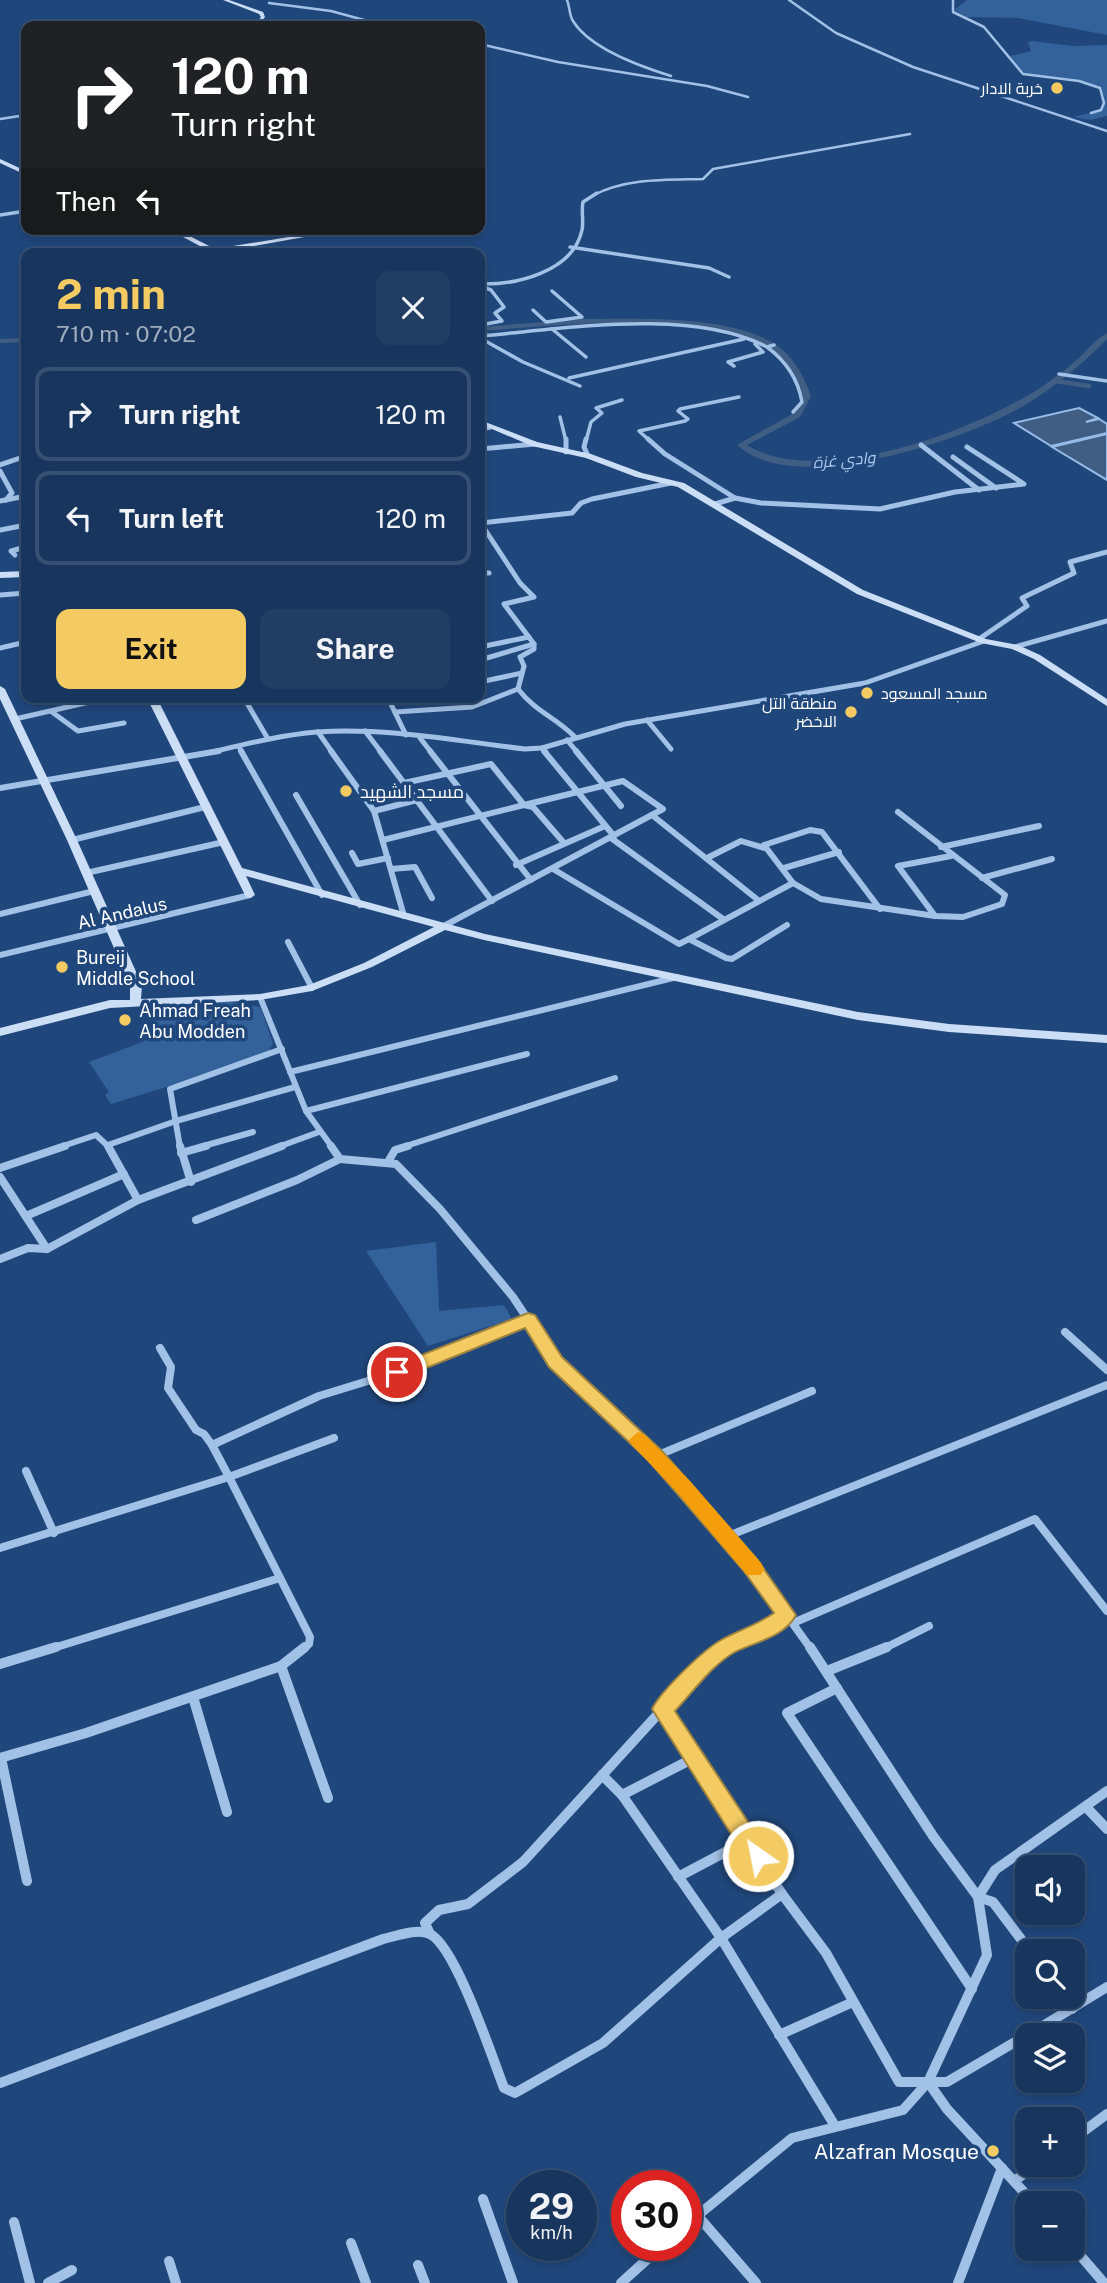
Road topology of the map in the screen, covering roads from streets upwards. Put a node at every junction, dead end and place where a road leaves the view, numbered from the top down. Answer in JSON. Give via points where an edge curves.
{"nodes":[{"id":1,"x":229,"y":0,"type":"edge"},
{"id":2,"x":567,"y":0,"type":"edge"},
{"id":3,"x":789,"y":0,"type":"edge"},
{"id":4,"x":953,"y":0,"type":"edge"},
{"id":5,"x":269,"y":3,"type":"dead end"},
{"id":6,"x":259,"y":21,"type":"edge"},
{"id":7,"x":368,"y":21,"type":"edge"},
{"id":8,"x":485,"y":46,"type":"edge"},
{"id":9,"x":682,"y":80,"type":"junction"},
{"id":10,"x":748,"y":97,"type":"dead end"},
{"id":11,"x":1091,"y":113,"type":"dead end"},
{"id":12,"x":21,"y":116,"type":"edge"},
{"id":13,"x":0,"y":119,"type":"edge"},
{"id":14,"x":1107,"y":131,"type":"edge"},
{"id":15,"x":910,"y":134,"type":"dead end"},
{"id":16,"x":0,"y":161,"type":"edge"},
{"id":17,"x":21,"y":171,"type":"edge"},
{"id":18,"x":21,"y":212,"type":"edge"},
{"id":19,"x":0,"y":215,"type":"edge"},
{"id":20,"x":182,"y":235,"type":"edge"},
{"id":21,"x":313,"y":235,"type":"edge"},
{"id":22,"x":570,"y":247,"type":"junction"},
{"id":23,"x":207,"y":248,"type":"edge"},
{"id":24,"x":244,"y":248,"type":"edge"},
{"id":25,"x":729,"y":277,"type":"dead end"},
{"id":26,"x":485,"y":285,"type":"edge"},
{"id":27,"x":485,"y":287,"type":"edge"},
{"id":28,"x":552,"y":290,"type":"dead end"},
{"id":29,"x":533,"y":310,"type":"dead end"},
{"id":30,"x":485,"y":324,"type":"edge"},
{"id":31,"x":557,"y":324,"type":"junction"},
{"id":32,"x":552,"y":329,"type":"junction"},
{"id":33,"x":733,"y":331,"type":"junction"},
{"id":34,"x":485,"y":336,"type":"edge"},
{"id":35,"x":485,"y":340,"type":"edge"},
{"id":36,"x":744,"y":340,"type":"junction"},
{"id":37,"x":586,"y":357,"type":"dead end"},
{"id":38,"x":734,"y":366,"type":"dead end"},
{"id":39,"x":1059,"y":374,"type":"dead end"},
{"id":40,"x":569,"y":378,"type":"junction"},
{"id":41,"x":1107,"y":381,"type":"edge"},
{"id":42,"x":580,"y":386,"type":"dead end"},
{"id":43,"x":739,"y":397,"type":"dead end"},
{"id":44,"x":622,"y":400,"type":"dead end"},
{"id":45,"x":798,"y":413,"type":"dead end"},
{"id":46,"x":560,"y":417,"type":"dead end"},
{"id":47,"x":485,"y":425,"type":"edge"},
{"id":48,"x":490,"y":428,"type":"junction"},
{"id":49,"x":485,"y":429,"type":"edge"},
{"id":50,"x":535,"y":444,"type":"junction"},
{"id":51,"x":923,"y":446,"type":"dead end"},
{"id":52,"x":967,"y":447,"type":"dead end"},
{"id":53,"x":485,"y":449,"type":"edge"},
{"id":54,"x":566,"y":452,"type":"junction"},
{"id":55,"x":589,"y":456,"type":"junction"},
{"id":56,"x":953,"y":457,"type":"dead end"},
{"id":57,"x":21,"y":458,"type":"edge"},
{"id":58,"x":0,"y":465,"type":"edge"},
{"id":59,"x":0,"y":471,"type":"edge"},
{"id":60,"x":671,"y":483,"type":"junction"},
{"id":61,"x":9,"y":485,"type":"junction"},
{"id":62,"x":0,"y":487,"type":"edge"},
{"id":63,"x":996,"y":488,"type":"junction"},
{"id":64,"x":979,"y":490,"type":"junction"},
{"id":65,"x":21,"y":497,"type":"edge"},
{"id":66,"x":735,"y":498,"type":"junction"},
{"id":67,"x":3,"y":501,"type":"edge"},
{"id":68,"x":715,"y":504,"type":"junction"},
{"id":69,"x":485,"y":522,"type":"edge"},
{"id":70,"x":21,"y":525,"type":"edge"},
{"id":71,"x":0,"y":530,"type":"edge"},
{"id":72,"x":485,"y":530,"type":"edge"},
{"id":73,"x":21,"y":548,"type":"edge"},
{"id":74,"x":1107,"y":552,"type":"edge"},
{"id":75,"x":15,"y":555,"type":"dead end"},
{"id":76,"x":21,"y":573,"type":"edge"},
{"id":77,"x":485,"y":573,"type":"edge"},
{"id":78,"x":489,"y":573,"type":"dead end"},
{"id":79,"x":0,"y":575,"type":"edge"},
{"id":80,"x":21,"y":593,"type":"edge"},
{"id":81,"x":0,"y":595,"type":"edge"},
{"id":82,"x":1107,"y":621,"type":"edge"},
{"id":83,"x":529,"y":637,"type":"junction"},
{"id":84,"x":981,"y":640,"type":"junction"},
{"id":85,"x":21,"y":643,"type":"edge"},
{"id":86,"x":534,"y":644,"type":"junction"},
{"id":87,"x":485,"y":646,"type":"edge"},
{"id":88,"x":1015,"y":647,"type":"junction"},
{"id":89,"x":0,"y":648,"type":"edge"},
{"id":90,"x":485,"y":659,"type":"edge"},
{"id":91,"x":522,"y":673,"type":"junction"},
{"id":92,"x":485,"y":681,"type":"edge"},
{"id":93,"x":0,"y":689,"type":"edge"},
{"id":94,"x":518,"y":689,"type":"junction"},
{"id":95,"x":485,"y":702,"type":"edge"},
{"id":96,"x":4,"y":703,"type":"edge"},
{"id":97,"x":87,"y":703,"type":"edge"},
{"id":98,"x":154,"y":703,"type":"edge"},
{"id":99,"x":247,"y":703,"type":"edge"},
{"id":100,"x":390,"y":703,"type":"edge"},
{"id":101,"x":482,"y":703,"type":"edge"},
{"id":102,"x":1107,"y":703,"type":"edge"},
{"id":103,"x":52,"y":712,"type":"junction"},
{"id":104,"x":395,"y":712,"type":"junction"},
{"id":105,"x":15,"y":719,"type":"junction"},
{"id":106,"x":647,"y":720,"type":"junction"},
{"id":107,"x":0,"y":722,"type":"edge"},
{"id":108,"x":124,"y":723,"type":"dead end"},
{"id":109,"x":365,"y":731,"type":"junction"},
{"id":110,"x":318,"y":732,"type":"junction"},
{"id":111,"x":406,"y":734,"type":"junction"},
{"id":112,"x":575,"y":737,"type":"junction"},
{"id":113,"x":420,"y":738,"type":"junction"},
{"id":114,"x":268,"y":739,"type":"junction"},
{"id":115,"x":567,"y":740,"type":"junction"},
{"id":116,"x":239,"y":747,"type":"junction"},
{"id":117,"x":542,"y":748,"type":"junction"},
{"id":118,"x":671,"y":749,"type":"dead end"},
{"id":119,"x":179,"y":758,"type":"junction"},
{"id":120,"x":448,"y":773,"type":"junction"},
{"id":121,"x":42,"y":779,"type":"junction"},
{"id":122,"x":404,"y":783,"type":"junction"},
{"id":123,"x":605,"y":786,"type":"junction"},
{"id":124,"x":0,"y":788,"type":"edge"},
{"id":125,"x":580,"y":792,"type":"junction"},
{"id":126,"x":296,"y":795,"type":"dead end"},
{"id":127,"x":417,"y":800,"type":"junction"},
{"id":128,"x":524,"y":805,"type":"junction"},
{"id":129,"x":621,"y":806,"type":"dead end"},
{"id":130,"x":205,"y":807,"type":"junction"},
{"id":131,"x":374,"y":811,"type":"junction"},
{"id":132,"x":898,"y":812,"type":"dead end"},
{"id":133,"x":652,"y":815,"type":"junction"},
{"id":134,"x":478,"y":816,"type":"junction"},
{"id":135,"x":605,"y":826,"type":"junction"},
{"id":136,"x":1039,"y":826,"type":"dead end"},
{"id":137,"x":435,"y":828,"type":"junction"},
{"id":138,"x":612,"y":837,"type":"junction"},
{"id":139,"x":383,"y":839,"type":"junction"},
{"id":140,"x":72,"y":840,"type":"junction"},
{"id":141,"x":224,"y":842,"type":"junction"},
{"id":142,"x":564,"y":844,"type":"junction"},
{"id":143,"x":941,"y":847,"type":"junction"},
{"id":144,"x":764,"y":848,"type":"junction"},
{"id":145,"x":839,"y":852,"type":"junction"},
{"id":146,"x":352,"y":853,"type":"dead end"},
{"id":147,"x":951,"y":856,"type":"junction"},
{"id":148,"x":387,"y":858,"type":"junction"},
{"id":149,"x":706,"y":858,"type":"junction"},
{"id":150,"x":1052,"y":859,"type":"dead end"},
{"id":151,"x":516,"y":864,"type":"junction"},
{"id":152,"x":391,"y":869,"type":"junction"},
{"id":153,"x":553,"y":869,"type":"junction"},
{"id":154,"x":784,"y":869,"type":"junction"},
{"id":155,"x":240,"y":871,"type":"junction"},
{"id":156,"x":86,"y":873,"type":"junction"},
{"id":157,"x":982,"y":878,"type":"junction"},
{"id":158,"x":531,"y":880,"type":"junction"},
{"id":159,"x":793,"y":883,"type":"junction"},
{"id":160,"x":94,"y":891,"type":"junction"},
{"id":161,"x":250,"y":895,"type":"joint"},
{"id":162,"x":322,"y":895,"type":"junction"},
{"id":163,"x":432,"y":898,"type":"dead end"},
{"id":164,"x":758,"y":900,"type":"junction"},
{"id":165,"x":492,"y":901,"type":"junction"},
{"id":166,"x":360,"y":905,"type":"junction"},
{"id":167,"x":880,"y":909,"type":"junction"},
{"id":168,"x":0,"y":914,"type":"edge"},
{"id":169,"x":404,"y":916,"type":"junction"},
{"id":170,"x":935,"y":916,"type":"junction"},
{"id":171,"x":723,"y":919,"type":"junction"},
{"id":172,"x":787,"y":925,"type":"dead end"},
{"id":173,"x":442,"y":927,"type":"junction"},
{"id":174,"x":111,"y":930,"type":"junction"},
{"id":175,"x":689,"y":939,"type":"junction"},
{"id":176,"x":288,"y":942,"type":"dead end"},
{"id":177,"x":0,"y":956,"type":"edge"},
{"id":178,"x":678,"y":977,"type":"junction"},
{"id":179,"x":312,"y":988,"type":"junction"},
{"id":180,"x":260,"y":997,"type":"junction"},
{"id":181,"x":131,"y":1003,"type":"junction"},
{"id":182,"x":0,"y":1034,"type":"edge"},
{"id":183,"x":1107,"y":1039,"type":"edge"},
{"id":184,"x":282,"y":1049,"type":"junction"},
{"id":185,"x":527,"y":1054,"type":"dead end"},
{"id":186,"x":290,"y":1072,"type":"junction"},
{"id":187,"x":615,"y":1078,"type":"dead end"},
{"id":188,"x":295,"y":1087,"type":"junction"},
{"id":189,"x":306,"y":1111,"type":"junction"},
{"id":190,"x":176,"y":1121,"type":"junction"},
{"id":191,"x":253,"y":1132,"type":"dead end"},
{"id":192,"x":319,"y":1132,"type":"junction"},
{"id":193,"x":108,"y":1145,"type":"junction"},
{"id":194,"x":181,"y":1153,"type":"junction"},
{"id":195,"x":340,"y":1159,"type":"junction"},
{"id":196,"x":388,"y":1162,"type":"junction"},
{"id":197,"x":0,"y":1168,"type":"edge"},
{"id":198,"x":124,"y":1174,"type":"junction"},
{"id":199,"x":0,"y":1177,"type":"edge"},
{"id":200,"x":191,"y":1182,"type":"junction"},
{"id":201,"x":138,"y":1199,"type":"junction"},
{"id":202,"x":26,"y":1216,"type":"junction"},
{"id":203,"x":195,"y":1220,"type":"dead end"},
{"id":204,"x":47,"y":1249,"type":"junction"},
{"id":205,"x":0,"y":1258,"type":"edge"},
{"id":206,"x":528,"y":1320,"type":"junction"},
{"id":207,"x":1065,"y":1332,"type":"dead end"},
{"id":208,"x":160,"y":1348,"type":"dead end"},
{"id":209,"x":1107,"y":1370,"type":"edge"},
{"id":210,"x":1107,"y":1385,"type":"edge"},
{"id":211,"x":812,"y":1391,"type":"dead end"},
{"id":212,"x":334,"y":1438,"type":"dead end"},
{"id":213,"x":212,"y":1444,"type":"junction"},
{"id":214,"x":656,"y":1456,"type":"junction"},
{"id":215,"x":26,"y":1471,"type":"dead end"},
{"id":216,"x":229,"y":1478,"type":"junction"},
{"id":217,"x":54,"y":1533,"type":"junction"},
{"id":218,"x":728,"y":1536,"type":"junction"},
{"id":219,"x":0,"y":1548,"type":"edge"},
{"id":220,"x":280,"y":1578,"type":"junction"},
{"id":221,"x":1107,"y":1611,"type":"edge"},
{"id":222,"x":790,"y":1619,"type":"junction"},
{"id":223,"x":929,"y":1626,"type":"dead end"},
{"id":224,"x":0,"y":1664,"type":"edge"},
{"id":225,"x":281,"y":1666,"type":"junction"},
{"id":226,"x":827,"y":1671,"type":"junction"},
{"id":227,"x":837,"y":1688,"type":"junction"},
{"id":228,"x":193,"y":1697,"type":"junction"},
{"id":229,"x":662,"y":1709,"type":"junction"},
{"id":230,"x":0,"y":1758,"type":"edge"},
{"id":231,"x":692,"y":1759,"type":"junction"},
{"id":232,"x":602,"y":1775,"type":"junction"},
{"id":233,"x":1107,"y":1791,"type":"edge"},
{"id":234,"x":622,"y":1795,"type":"junction"},
{"id":235,"x":328,"y":1798,"type":"dead end"},
{"id":236,"x":1086,"y":1807,"type":"junction"},
{"id":237,"x":226,"y":1812,"type":"dead end"},
{"id":238,"x":1107,"y":1829,"type":"edge"},
{"id":239,"x":748,"y":1840,"type":"junction"},
{"id":240,"x":678,"y":1877,"type":"junction"},
{"id":241,"x":27,"y":1881,"type":"dead end"},
{"id":242,"x":782,"y":1894,"type":"junction"},
{"id":243,"x":978,"y":1897,"type":"junction"},
{"id":244,"x":430,"y":1934,"type":"junction"},
{"id":245,"x":721,"y":1938,"type":"junction"},
{"id":246,"x":1021,"y":1939,"type":"edge"},
{"id":247,"x":1107,"y":1987,"type":"edge"},
{"id":248,"x":972,"y":1989,"type":"junction"},
{"id":249,"x":1085,"y":2001,"type":"edge"},
{"id":250,"x":853,"y":2002,"type":"junction"},
{"id":251,"x":1072,"y":2009,"type":"edge"},
{"id":252,"x":1048,"y":2023,"type":"edge"},
{"id":253,"x":779,"y":2035,"type":"junction"},
{"id":254,"x":1015,"y":2042,"type":"edge"},
{"id":255,"x":928,"y":2082,"type":"junction"},
{"id":256,"x":0,"y":2083,"type":"edge"},
{"id":257,"x":1107,"y":2114,"type":"edge"},
{"id":258,"x":835,"y":2126,"type":"junction"},
{"id":259,"x":1085,"y":2130,"type":"edge"},
{"id":260,"x":1002,"y":2168,"type":"junction"},
{"id":261,"x":1020,"y":2177,"type":"edge"},
{"id":262,"x":1014,"y":2181,"type":"junction"},
{"id":263,"x":1023,"y":2191,"type":"edge"},
{"id":264,"x":483,"y":2199,"type":"dead end"},
{"id":265,"x":702,"y":2212,"type":"edge"},
{"id":266,"x":14,"y":2222,"type":"dead end"},
{"id":267,"x":702,"y":2222,"type":"edge"},
{"id":268,"x":351,"y":2243,"type":"dead end"},
{"id":269,"x":169,"y":2261,"type":"dead end"},
{"id":270,"x":645,"y":2261,"type":"edge"},
{"id":271,"x":1085,"y":2261,"type":"edge"},
{"id":272,"x":418,"y":2265,"type":"dead end"},
{"id":273,"x":72,"y":2270,"type":"dead end"},
{"id":274,"x":30,"y":2283,"type":"edge"},
{"id":275,"x":48,"y":2283,"type":"edge"},
{"id":276,"x":176,"y":2283,"type":"edge"},
{"id":277,"x":366,"y":2283,"type":"edge"},
{"id":278,"x":425,"y":2283,"type":"edge"},
{"id":279,"x":513,"y":2283,"type":"edge"},
{"id":280,"x":621,"y":2283,"type":"edge"},
{"id":281,"x":757,"y":2283,"type":"edge"},
{"id":282,"x":958,"y":2283,"type":"edge"},
{"id":283,"x":1104,"y":2283,"type":"edge"}],
"edges":[{"from":1,"to":6,"type":"street","via":[[262,14]]},
{"from":2,"to":9,"type":"street","via":[[572,19],[587,36],[625,61]]},
{"from":3,"to":14,"type":"street","via":[[836,33],[913,67]]},
{"from":4,"to":11,"type":"street","via":[[953,12],[984,27],[1023,74],[1100,88],[1104,103],[1101,110]]},
{"from":5,"to":7,"type":"street","via":[[324,9]]},
{"from":8,"to":9,"type":"street","via":[[526,58]]},
{"from":9,"to":10,"type":"street"},
{"from":12,"to":13,"type":"street"},
{"from":15,"to":22,"type":"street","via":[[713,169],[703,179],[610,188],[583,202],[582,232]]},
{"from":16,"to":17,"type":"street"},
{"from":18,"to":19,"type":"street"},
{"from":20,"to":23,"type":"street"},
{"from":21,"to":24,"type":"street"},
{"from":22,"to":25,"type":"street","via":[[709,268]]},
{"from":22,"to":26,"type":"street","via":[[537,275],[520,282]]},
{"from":27,"to":30,"type":"street","via":[[504,307],[495,313],[502,321]]},
{"from":28,"to":31,"type":"street","via":[[582,317]]},
{"from":29,"to":31,"type":"street"},
{"from":31,"to":32,"type":"street"},
{"from":31,"to":33,"type":"street","via":[[652,323]]},
{"from":32,"to":34,"type":"street"},
{"from":32,"to":37,"type":"street"},
{"from":33,"to":36,"type":"street"},
{"from":33,"to":45,"type":"street","via":[[771,346],[786,364],[800,386]]},
{"from":35,"to":40,"type":"street","via":[[537,369]]},
{"from":36,"to":38,"type":"street","via":[[763,352],[728,362]]},
{"from":36,"to":40,"type":"street"},
{"from":39,"to":41,"type":"street"},
{"from":40,"to":42,"type":"street"},
{"from":43,"to":66,"type":"street","via":[[680,409],[688,419],[685,421],[639,430],[665,454]]},
{"from":44,"to":55,"type":"street","via":[[596,408],[602,413],[591,422],[584,447]]},
{"from":46,"to":54,"type":"street"},
{"from":47,"to":48,"type":"street"},
{"from":48,"to":49,"type":"street"},
{"from":48,"to":50,"type":"street"},
{"from":50,"to":53,"type":"street"},
{"from":50,"to":54,"type":"street"},
{"from":51,"to":64,"type":"street"},
{"from":52,"to":63,"type":"street","via":[[1024,484]]},
{"from":54,"to":55,"type":"street"},
{"from":55,"to":60,"type":"street"},
{"from":56,"to":63,"type":"street"},
{"from":57,"to":58,"type":"street"},
{"from":59,"to":61,"type":"street"},
{"from":60,"to":68,"type":"street"},
{"from":60,"to":69,"type":"street","via":[[592,499],[572,513]]},
{"from":61,"to":62,"type":"street"},
{"from":61,"to":67,"type":"street","via":[[12,493]]},
{"from":63,"to":64,"type":"street"},
{"from":64,"to":66,"type":"street","via":[[880,509]]},
{"from":65,"to":67,"type":"street"},
{"from":66,"to":68,"type":"street"},
{"from":68,"to":84,"type":"street","via":[[860,592]]},
{"from":70,"to":71,"type":"street"},
{"from":72,"to":83,"type":"street","via":[[534,597],[504,604]]},
{"from":73,"to":75,"type":"street","via":[[11,551]]},
{"from":74,"to":84,"type":"street","via":[[1070,562],[1074,573],[1022,598],[1027,606]]},
{"from":76,"to":79,"type":"street"},
{"from":77,"to":78,"type":"street"},
{"from":80,"to":81,"type":"street"},
{"from":82,"to":88,"type":"street"},
{"from":83,"to":86,"type":"street"},
{"from":83,"to":87,"type":"street"},
{"from":84,"to":88,"type":"street"},
{"from":84,"to":106,"type":"street","via":[[865,683]]},
{"from":85,"to":89,"type":"street"},
{"from":86,"to":90,"type":"street"},
{"from":86,"to":91,"type":"street","via":[[534,649],[520,657]]},
{"from":88,"to":102,"type":"street"},
{"from":91,"to":92,"type":"street"},
{"from":91,"to":94,"type":"street"},
{"from":93,"to":96,"type":"street"},
{"from":94,"to":95,"type":"street"},
{"from":94,"to":112,"type":"street","via":[[534,709],[560,722]]},
{"from":96,"to":105,"type":"street"},
{"from":97,"to":103,"type":"street"},
{"from":98,"to":119,"type":"street"},
{"from":99,"to":114,"type":"street"},
{"from":100,"to":104,"type":"street"},
{"from":101,"to":104,"type":"street"},
{"from":103,"to":105,"type":"street"},
{"from":103,"to":108,"type":"street","via":[[78,731]]},
{"from":104,"to":111,"type":"street"},
{"from":105,"to":107,"type":"street"},
{"from":105,"to":121,"type":"street"},
{"from":106,"to":112,"type":"street"},
{"from":106,"to":118,"type":"street"},
{"from":109,"to":110,"type":"street"},
{"from":109,"to":111,"type":"street"},
{"from":109,"to":122,"type":"street"},
{"from":110,"to":114,"type":"street"},
{"from":110,"to":131,"type":"street"},
{"from":111,"to":113,"type":"street"},
{"from":112,"to":115,"type":"street"},
{"from":113,"to":117,"type":"street"},
{"from":113,"to":120,"type":"street"},
{"from":114,"to":116,"type":"street"},
{"from":115,"to":117,"type":"street"},
{"from":115,"to":123,"type":"street"},
{"from":116,"to":119,"type":"street"},
{"from":116,"to":162,"type":"street"},
{"from":117,"to":125,"type":"street"},
{"from":119,"to":121,"type":"street"},
{"from":119,"to":130,"type":"street"},
{"from":120,"to":122,"type":"street"},
{"from":120,"to":128,"type":"street","via":[[491,764]]},
{"from":120,"to":134,"type":"street"},
{"from":121,"to":124,"type":"street"},
{"from":121,"to":140,"type":"street"},
{"from":122,"to":127,"type":"street"},
{"from":123,"to":125,"type":"street"},
{"from":123,"to":129,"type":"street"},
{"from":123,"to":133,"type":"street","via":[[623,781],[663,809]]},
{"from":125,"to":128,"type":"street"},
{"from":125,"to":135,"type":"street"},
{"from":126,"to":166,"type":"street"},
{"from":127,"to":131,"type":"street"},
{"from":127,"to":137,"type":"street"},
{"from":128,"to":134,"type":"street"},
{"from":128,"to":142,"type":"street","via":[[533,807]]},
{"from":130,"to":140,"type":"street"},
{"from":130,"to":141,"type":"street"},
{"from":131,"to":139,"type":"street"},
{"from":132,"to":143,"type":"street"},
{"from":133,"to":138,"type":"street"},
{"from":133,"to":149,"type":"street"},
{"from":134,"to":137,"type":"street"},
{"from":134,"to":151,"type":"street"},
{"from":135,"to":138,"type":"street"},
{"from":135,"to":142,"type":"street"},
{"from":136,"to":143,"type":"street"},
{"from":137,"to":139,"type":"street"},
{"from":137,"to":165,"type":"street"},
{"from":138,"to":153,"type":"street"},
{"from":138,"to":171,"type":"street"},
{"from":139,"to":148,"type":"street"},
{"from":140,"to":156,"type":"street"},
{"from":141,"to":155,"type":"street"},
{"from":141,"to":156,"type":"street"},
{"from":142,"to":151,"type":"street"},
{"from":143,"to":147,"type":"street"},
{"from":144,"to":145,"type":"street","via":[[810,830],[822,832]]},
{"from":144,"to":149,"type":"street","via":[[740,839]]},
{"from":144,"to":154,"type":"street"},
{"from":145,"to":154,"type":"street"},
{"from":145,"to":167,"type":"street"},
{"from":146,"to":148,"type":"street","via":[[358,864]]},
{"from":147,"to":157,"type":"street"},
{"from":147,"to":170,"type":"street","via":[[898,866]]},
{"from":148,"to":152,"type":"street"},
{"from":149,"to":164,"type":"street"},
{"from":150,"to":157,"type":"street"},
{"from":151,"to":158,"type":"street"},
{"from":152,"to":163,"type":"street","via":[[415,867]]},
{"from":152,"to":169,"type":"street"},
{"from":153,"to":158,"type":"street"},
{"from":153,"to":175,"type":"street","via":[[679,944]]},
{"from":154,"to":159,"type":"street"},
{"from":155,"to":161,"type":"street"},
{"from":155,"to":162,"type":"street"},
{"from":156,"to":160,"type":"street"},
{"from":157,"to":170,"type":"street","via":[[1005,895],[1002,904],[962,917]]},
{"from":158,"to":165,"type":"street"},
{"from":159,"to":164,"type":"street"},
{"from":159,"to":167,"type":"street","via":[[821,899]]},
{"from":160,"to":168,"type":"street"},
{"from":160,"to":174,"type":"street"},
{"from":161,"to":174,"type":"street","name":"Al Andalus"},
{"from":162,"to":166,"type":"street"},
{"from":164,"to":171,"type":"street"},
{"from":165,"to":173,"type":"street"},
{"from":166,"to":169,"type":"street"},
{"from":167,"to":170,"type":"street"},
{"from":169,"to":173,"type":"street"},
{"from":171,"to":175,"type":"street"},
{"from":172,"to":175,"type":"street","via":[[733,959]]},
{"from":173,"to":178,"type":"street"},
{"from":173,"to":179,"type":"street","via":[[359,970]]},
{"from":174,"to":177,"type":"street","name":"Al Andalus"},
{"from":174,"to":181,"type":"street","via":[[136,985]]},
{"from":176,"to":179,"type":"street"},
{"from":178,"to":183,"type":"street","via":[[870,1018]]},
{"from":178,"to":186,"type":"street"},
{"from":179,"to":180,"type":"street"},
{"from":180,"to":181,"type":"street"},
{"from":180,"to":184,"type":"street"},
{"from":181,"to":182,"type":"street"},
{"from":184,"to":186,"type":"street"},
{"from":184,"to":190,"type":"street","via":[[170,1089]]},
{"from":185,"to":189,"type":"street"},
{"from":186,"to":188,"type":"street"},
{"from":187,"to":196,"type":"street","via":[[395,1150]]},
{"from":188,"to":189,"type":"street"},
{"from":188,"to":190,"type":"street"},
{"from":189,"to":192,"type":"street"},
{"from":190,"to":193,"type":"street"},
{"from":190,"to":194,"type":"street"},
{"from":191,"to":194,"type":"street"},
{"from":192,"to":195,"type":"street"},
{"from":192,"to":200,"type":"street"},
{"from":193,"to":197,"type":"street","via":[[96,1135]]},
{"from":193,"to":198,"type":"street"},
{"from":194,"to":200,"type":"street"},
{"from":195,"to":196,"type":"street"},
{"from":195,"to":203,"type":"street","via":[[337,1165]]},
{"from":196,"to":206,"type":"street","via":[[396,1164],[440,1209]]},
{"from":198,"to":201,"type":"street"},
{"from":198,"to":202,"type":"street"},
{"from":199,"to":202,"type":"street"},
{"from":200,"to":201,"type":"street"},
{"from":201,"to":204,"type":"street"},
{"from":202,"to":204,"type":"street"},
{"from":204,"to":205,"type":"street","via":[[34,1246]]},
{"from":206,"to":213,"type":"street","via":[[397,1372],[319,1396]]},
{"from":206,"to":214,"type":"street","via":[[556,1362]]},
{"from":207,"to":209,"type":"street"},
{"from":208,"to":213,"type":"street","via":[[172,1368],[168,1388],[196,1430]]},
{"from":210,"to":218,"type":"street"},
{"from":211,"to":214,"type":"street"},
{"from":212,"to":216,"type":"street"},
{"from":213,"to":216,"type":"street"},
{"from":214,"to":218,"type":"street"},
{"from":215,"to":217,"type":"street"},
{"from":216,"to":217,"type":"street"},
{"from":216,"to":220,"type":"street"},
{"from":217,"to":219,"type":"street"},
{"from":218,"to":222,"type":"street"},
{"from":220,"to":224,"type":"street"},
{"from":220,"to":225,"type":"street","via":[[310,1637],[309,1644]]},
{"from":221,"to":222,"type":"street","via":[[1035,1519]]},
{"from":222,"to":226,"type":"street"},
{"from":222,"to":229,"type":"street","via":[[728,1647]]},
{"from":223,"to":226,"type":"street"},
{"from":225,"to":228,"type":"street"},
{"from":225,"to":235,"type":"street"},
{"from":226,"to":227,"type":"street"},
{"from":227,"to":243,"type":"street"},
{"from":227,"to":248,"type":"street","via":[[787,1713]]},
{"from":228,"to":230,"type":"street"},
{"from":228,"to":237,"type":"street"},
{"from":229,"to":231,"type":"street"},
{"from":229,"to":232,"type":"street"},
{"from":230,"to":241,"type":"street"},
{"from":231,"to":234,"type":"street"},
{"from":231,"to":239,"type":"street"},
{"from":232,"to":234,"type":"street"},
{"from":232,"to":244,"type":"street","via":[[523,1862],[468,1904],[432,1915],[425,1923]]},
{"from":233,"to":236,"type":"street"},
{"from":234,"to":240,"type":"street"},
{"from":236,"to":238,"type":"street"},
{"from":236,"to":243,"type":"street","via":[[995,1870]]},
{"from":239,"to":240,"type":"street"},
{"from":239,"to":242,"type":"street"},
{"from":240,"to":245,"type":"street"},
{"from":242,"to":245,"type":"street"},
{"from":242,"to":250,"type":"street","via":[[826,1953]]},
{"from":243,"to":246,"type":"street","via":[[993,1902]]},
{"from":243,"to":248,"type":"street","via":[[987,1955]]},
{"from":244,"to":245,"type":"street","via":[[449,1951],[505,2088],[515,2093],[603,2043]]},
{"from":244,"to":256,"type":"street","via":[[414,1932],[383,1940]]},
{"from":245,"to":253,"type":"street"},
{"from":247,"to":249,"type":"street"},
{"from":248,"to":255,"type":"street"},
{"from":250,"to":253,"type":"street"},
{"from":250,"to":255,"type":"street","via":[[900,2082]]},
{"from":251,"to":252,"type":"street"},
{"from":253,"to":258,"type":"street"},
{"from":254,"to":255,"type":"street","via":[[947,2082]]},
{"from":255,"to":258,"type":"street","via":[[903,2110]]},
{"from":255,"to":260,"type":"street"},
{"from":257,"to":259,"type":"street"},
{"from":258,"to":265,"type":"street","via":[[792,2138]]},
{"from":260,"to":262,"type":"street"},
{"from":260,"to":282,"type":"street"},
{"from":261,"to":262,"type":"street"},
{"from":262,"to":263,"type":"street"},
{"from":264,"to":279,"type":"street"},
{"from":266,"to":274,"type":"street"},
{"from":267,"to":281,"type":"street"},
{"from":268,"to":277,"type":"street"},
{"from":269,"to":276,"type":"street"},
{"from":270,"to":280,"type":"street"},
{"from":271,"to":283,"type":"street"},
{"from":272,"to":278,"type":"street"},
{"from":273,"to":275,"type":"street"}]}
